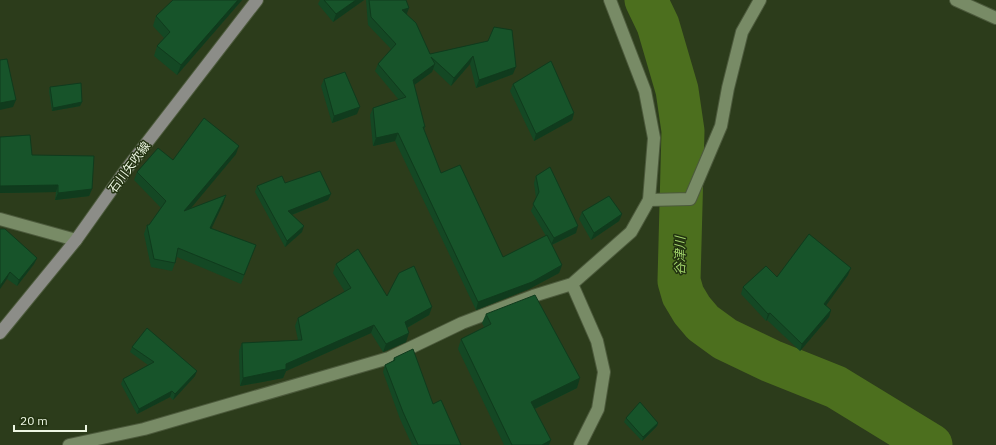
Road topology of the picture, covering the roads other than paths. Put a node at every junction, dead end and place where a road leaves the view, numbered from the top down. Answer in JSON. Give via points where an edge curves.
{"nodes":[{"id":1,"x":257,"y":0,"type":"edge"},
{"id":2,"x":610,"y":0,"type":"edge"},
{"id":3,"x":760,"y":0,"type":"edge"},
{"id":4,"x":956,"y":0,"type":"edge"},
{"id":5,"x":996,"y":18,"type":"edge"},
{"id":6,"x":649,"y":200,"type":"junction"},
{"id":7,"x":0,"y":219,"type":"edge"},
{"id":8,"x":76,"y":240,"type":"junction"},
{"id":9,"x":572,"y":284,"type":"junction"},
{"id":10,"x":0,"y":333,"type":"edge"},
{"id":11,"x":69,"y":445,"type":"edge"},
{"id":12,"x":580,"y":445,"type":"edge"}],
"edges":[{"from":1,"to":8,"type":"main road","name":"石川矢吹線","via":[[125,171]]},
{"from":2,"to":6,"type":"street","via":[[645,91],[654,138]]},
{"from":3,"to":6,"type":"street","via":[[742,32],[721,126],[690,199]]},
{"from":4,"to":5,"type":"street"},
{"from":6,"to":9,"type":"street","via":[[631,232]]},
{"from":7,"to":8,"type":"street"},
{"from":8,"to":10,"type":"main road","name":"石川矢吹線"},
{"from":9,"to":11,"type":"street","via":[[462,322],[389,358],[144,429]]},
{"from":9,"to":12,"type":"street","via":[[597,341],[604,372],[598,409]]}]}
